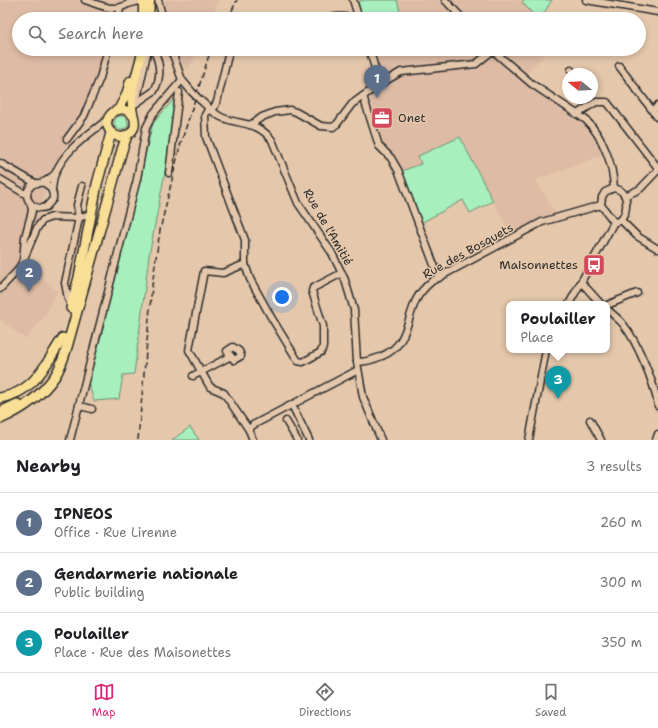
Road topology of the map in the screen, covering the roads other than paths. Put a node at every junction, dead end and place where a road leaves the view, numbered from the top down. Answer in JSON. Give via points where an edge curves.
{"nodes":[{"id":1,"x":85,"y":0,"type":"edge"},
{"id":2,"x":143,"y":0,"type":"edge"},
{"id":3,"x":150,"y":0,"type":"edge"},
{"id":4,"x":158,"y":0,"type":"edge"},
{"id":5,"x":353,"y":0,"type":"edge"},
{"id":6,"x":445,"y":0,"type":"edge"},
{"id":7,"x":586,"y":0,"type":"edge"},
{"id":8,"x":130,"y":2,"type":"edge"},
{"id":9,"x":120,"y":9,"type":"junction"},
{"id":10,"x":119,"y":12,"type":"edge"},
{"id":11,"x":143,"y":12,"type":"edge"},
{"id":12,"x":149,"y":12,"type":"edge"},
{"id":13,"x":161,"y":12,"type":"edge"},
{"id":14,"x":356,"y":12,"type":"edge"},
{"id":15,"x":456,"y":12,"type":"edge"},
{"id":16,"x":658,"y":12,"type":"edge"},
{"id":17,"x":106,"y":56,"type":"edge"},
{"id":18,"x":136,"y":56,"type":"edge"},
{"id":19,"x":141,"y":56,"type":"edge"},
{"id":20,"x":146,"y":56,"type":"edge"},
{"id":21,"x":156,"y":56,"type":"edge"},
{"id":22,"x":173,"y":56,"type":"edge"},
{"id":23,"x":228,"y":56,"type":"edge"},
{"id":24,"x":371,"y":56,"type":"edge"},
{"id":25,"x":485,"y":56,"type":"edge"},
{"id":26,"x":498,"y":56,"type":"edge"},
{"id":27,"x":619,"y":66,"type":"dead end"},
{"id":28,"x":182,"y":80,"type":"junction"},
{"id":29,"x":380,"y":84,"type":"junction"},
{"id":30,"x":187,"y":86,"type":"junction"},
{"id":31,"x":180,"y":92,"type":"junction"},
{"id":32,"x":363,"y":96,"type":"junction"},
{"id":33,"x":163,"y":102,"type":"junction"},
{"id":34,"x":598,"y":102,"type":"edge"},
{"id":35,"x":591,"y":104,"type":"edge"},
{"id":36,"x":134,"y":105,"type":"junction"},
{"id":37,"x":658,"y":105,"type":"edge"},
{"id":38,"x":118,"y":110,"type":"junction"},
{"id":39,"x":211,"y":110,"type":"junction"},
{"id":40,"x":653,"y":112,"type":"junction"},
{"id":41,"x":577,"y":114,"type":"junction"},
{"id":42,"x":133,"y":116,"type":"junction"},
{"id":43,"x":658,"y":118,"type":"edge"},
{"id":44,"x":108,"y":119,"type":"junction"},
{"id":45,"x":250,"y":125,"type":"junction"},
{"id":46,"x":97,"y":129,"type":"junction"},
{"id":47,"x":110,"y":131,"type":"junction"},
{"id":48,"x":127,"y":135,"type":"junction"},
{"id":49,"x":67,"y":139,"type":"dead end"},
{"id":50,"x":0,"y":163,"type":"edge"},
{"id":51,"x":658,"y":169,"type":"edge"},
{"id":52,"x":169,"y":173,"type":"dead end"},
{"id":53,"x":55,"y":174,"type":"junction"},
{"id":54,"x":0,"y":179,"type":"edge"},
{"id":55,"x":43,"y":182,"type":"junction"},
{"id":56,"x":35,"y":183,"type":"junction"},
{"id":57,"x":82,"y":186,"type":"dead end"},
{"id":58,"x":614,"y":188,"type":"junction"},
{"id":59,"x":52,"y":189,"type":"junction"},
{"id":60,"x":27,"y":196,"type":"junction"},
{"id":61,"x":625,"y":196,"type":"junction"},
{"id":62,"x":31,"y":204,"type":"junction"},
{"id":63,"x":601,"y":205,"type":"junction"},
{"id":64,"x":43,"y":208,"type":"junction"},
{"id":65,"x":92,"y":213,"type":"junction"},
{"id":66,"x":79,"y":218,"type":"junction"},
{"id":67,"x":30,"y":219,"type":"junction"},
{"id":68,"x":622,"y":220,"type":"junction"},
{"id":69,"x":614,"y":222,"type":"junction"},
{"id":70,"x":658,"y":249,"type":"edge"},
{"id":71,"x":22,"y":261,"type":"junction"},
{"id":72,"x":246,"y":264,"type":"junction"},
{"id":73,"x":342,"y":273,"type":"junction"},
{"id":74,"x":439,"y":278,"type":"junction"},
{"id":75,"x":581,"y":282,"type":"junction"},
{"id":76,"x":0,"y":289,"type":"edge"},
{"id":77,"x":637,"y":293,"type":"dead end"},
{"id":78,"x":571,"y":301,"type":"edge"},
{"id":79,"x":598,"y":301,"type":"edge"},
{"id":80,"x":610,"y":304,"type":"edge"},
{"id":81,"x":72,"y":306,"type":"junction"},
{"id":82,"x":610,"y":312,"type":"edge"},
{"id":83,"x":63,"y":338,"type":"junction"},
{"id":84,"x":545,"y":353,"type":"edge"},
{"id":85,"x":231,"y":356,"type":"dead end"},
{"id":86,"x":357,"y":362,"type":"junction"},
{"id":87,"x":358,"y":370,"type":"junction"},
{"id":88,"x":201,"y":372,"type":"junction"},
{"id":89,"x":193,"y":376,"type":"dead end"},
{"id":90,"x":0,"y":398,"type":"edge"},
{"id":91,"x":28,"y":403,"type":"junction"},
{"id":92,"x":292,"y":405,"type":"junction"},
{"id":93,"x":80,"y":406,"type":"junction"},
{"id":94,"x":658,"y":406,"type":"edge"},
{"id":95,"x":92,"y":409,"type":"dead end"},
{"id":96,"x":0,"y":413,"type":"edge"},
{"id":97,"x":0,"y":419,"type":"edge"},
{"id":98,"x":590,"y":420,"type":"dead end"},
{"id":99,"x":286,"y":421,"type":"dead end"},
{"id":100,"x":249,"y":430,"type":"junction"},
{"id":101,"x":658,"y":434,"type":"edge"},
{"id":102,"x":70,"y":440,"type":"edge"},
{"id":103,"x":253,"y":440,"type":"edge"},
{"id":104,"x":297,"y":440,"type":"edge"},
{"id":105,"x":309,"y":440,"type":"edge"},
{"id":106,"x":382,"y":440,"type":"edge"},
{"id":107,"x":528,"y":440,"type":"edge"},
{"id":108,"x":601,"y":440,"type":"edge"},
{"id":109,"x":656,"y":440,"type":"edge"}],
"edges":[{"from":1,"to":9,"type":"street","via":[[111,9]]},
{"from":2,"to":8,"type":"street"},
{"from":2,"to":11,"type":"main road"},
{"from":3,"to":12,"type":"main road"},
{"from":4,"to":13,"type":"street"},
{"from":5,"to":14,"type":"street"},
{"from":6,"to":15,"type":"street"},
{"from":7,"to":16,"type":"street"},
{"from":8,"to":9,"type":"street"},
{"from":9,"to":10,"type":"street"},
{"from":17,"to":49,"type":"street","via":[[84,116]]},
{"from":18,"to":38,"type":"main road","via":[[128,88]]},
{"from":19,"to":36,"type":"main road","via":[[132,92]]},
{"from":20,"to":36,"type":"street"},
{"from":21,"to":36,"type":"street","via":[[160,71],[156,88]]},
{"from":22,"to":28,"type":"street","name":"Rue de l'Amitié"},
{"from":23,"to":39,"type":"street","via":[[217,102]]},
{"from":24,"to":29,"type":"street"},
{"from":25,"to":29,"type":"street","via":[[476,64],[401,72]]},
{"from":26,"to":41,"type":"street","via":[[532,84]]},
{"from":27,"to":40,"type":"street"},
{"from":28,"to":30,"type":"street","name":"Rue de l'Amitié"},
{"from":28,"to":33,"type":"street"},
{"from":29,"to":32,"type":"street"},
{"from":30,"to":31,"type":"street"},
{"from":30,"to":39,"type":"street","name":"Rue de l'Amitié","bridge":true},
{"from":31,"to":33,"type":"street"},
{"from":31,"to":52,"type":"street"},
{"from":32,"to":45,"type":"street","via":[[352,104],[333,127],[321,126],[290,110],[262,116]]},
{"from":32,"to":74,"type":"street","via":[[379,146],[398,170]]},
{"from":33,"to":93,"type":"street","via":[[146,128],[137,179]]},
{"from":34,"to":51,"type":"street","via":[[609,104]]},
{"from":35,"to":41,"type":"street"},
{"from":36,"to":42,"type":"main road"},
{"from":37,"to":40,"type":"street"},
{"from":38,"to":42,"type":"main road","via":[[127,110]]},
{"from":38,"to":44,"type":"main road","via":[[111,113]]},
{"from":39,"to":45,"type":"street","name":"Rue de l'Amitié","via":[[222,117]]},
{"from":39,"to":72,"type":"street","via":[[205,115],[206,137],[245,240]]},
{"from":40,"to":43,"type":"street"},
{"from":41,"to":58,"type":"street","via":[[591,125],[608,154]]},
{"from":42,"to":48,"type":"main road","via":[[134,129]]},
{"from":44,"to":46,"type":"street"},
{"from":44,"to":47,"type":"main road"},
{"from":45,"to":73,"type":"street","name":"Rue de l'Amitié","via":[[263,130],[272,140],[298,203],[332,253]]},
{"from":46,"to":47,"type":"street"},
{"from":46,"to":53,"type":"street","via":[[72,148]]},
{"from":47,"to":48,"type":"main road","via":[[119,137]]},
{"from":47,"to":65,"type":"highway"},
{"from":48,"to":91,"type":"highway","via":[[62,361],[51,381]]},
{"from":50,"to":56,"type":"street"},
{"from":51,"to":61,"type":"street","via":[[640,189]]},
{"from":53,"to":55,"type":"street"},
{"from":53,"to":59,"type":"street"},
{"from":54,"to":60,"type":"street"},
{"from":55,"to":56,"type":"street"},
{"from":55,"to":59,"type":"street"},
{"from":56,"to":60,"type":"street","via":[[29,188]]},
{"from":57,"to":66,"type":"street","via":[[77,205]]},
{"from":58,"to":61,"type":"street","via":[[623,192]]},
{"from":58,"to":63,"type":"street","via":[[605,192]]},
{"from":59,"to":64,"type":"street","via":[[51,202]]},
{"from":60,"to":62,"type":"street"},
{"from":61,"to":68,"type":"street","via":[[626,212]]},
{"from":62,"to":64,"type":"street"},
{"from":62,"to":67,"type":"street"},
{"from":63,"to":69,"type":"street"},
{"from":63,"to":74,"type":"street","name":"Rue des Bosquets","via":[[542,222]]},
{"from":64,"to":67,"type":"street"},
{"from":65,"to":66,"type":"street"},
{"from":65,"to":81,"type":"highway"},
{"from":66,"to":71,"type":"street","via":[[52,217],[43,220]]},
{"from":66,"to":81,"type":"street","via":[[65,283]]},
{"from":67,"to":71,"type":"street"},
{"from":68,"to":69,"type":"street"},
{"from":68,"to":70,"type":"street","via":[[638,236]]},
{"from":69,"to":75,"type":"street"},
{"from":71,"to":76,"type":"street","via":[[18,270]]},
{"from":72,"to":73,"type":"street","via":[[250,280],[271,317],[298,361],[303,362],[321,352],[323,347],[323,326],[313,288]]},
{"from":72,"to":88,"type":"street","via":[[223,273],[204,271],[189,350]]},
{"from":73,"to":86,"type":"street","name":"Rue de l'Amitié","via":[[354,310]]},
{"from":74,"to":86,"type":"street","name":"Rue des Bosquets","via":[[424,288],[416,300],[405,334],[396,348],[373,360]]},
{"from":75,"to":78,"type":"street"},
{"from":75,"to":79,"type":"street"},
{"from":77,"to":80,"type":"street"},
{"from":81,"to":83,"type":"highway"},
{"from":82,"to":94,"type":"street","via":[[623,324],[636,345]]},
{"from":83,"to":90,"type":"highway","via":[[45,368],[31,383],[18,392]]},
{"from":83,"to":96,"type":"highway","via":[[56,365],[47,379],[27,398]]},
{"from":84,"to":107,"type":"street"},
{"from":85,"to":88,"type":"street"},
{"from":86,"to":87,"type":"street","name":"Rue de l'Amitié"},
{"from":87,"to":92,"type":"street"},
{"from":87,"to":106,"type":"street","name":"Rue de l'Amitié","via":[[363,397]]},
{"from":88,"to":89,"type":"street"},
{"from":88,"to":100,"type":"street","via":[[210,387],[224,393]]},
{"from":91,"to":96,"type":"highway"},
{"from":91,"to":97,"type":"highway"},
{"from":92,"to":100,"type":"street","via":[[253,425]]},
{"from":92,"to":105,"type":"street"},
{"from":93,"to":95,"type":"street"},
{"from":93,"to":102,"type":"street"},
{"from":98,"to":108,"type":"street"},
{"from":99,"to":104,"type":"street"},
{"from":100,"to":103,"type":"street"},
{"from":101,"to":109,"type":"street"}]}
